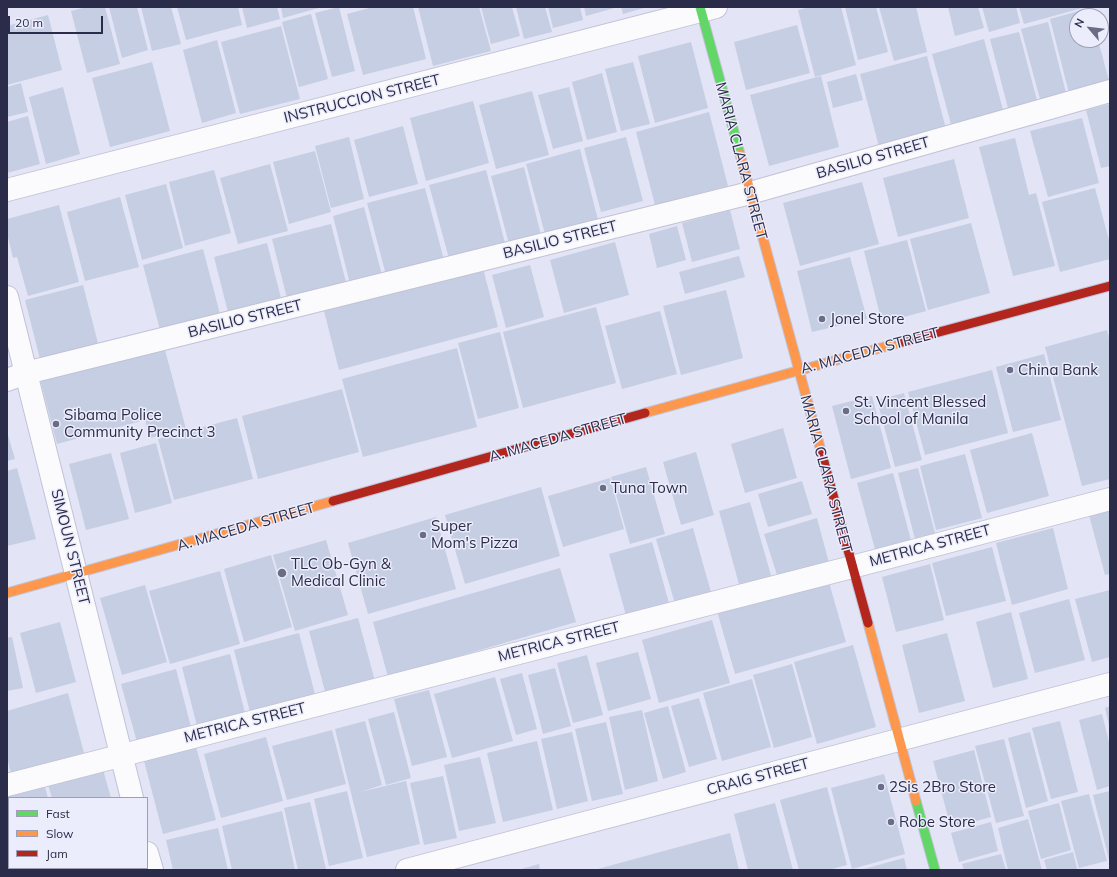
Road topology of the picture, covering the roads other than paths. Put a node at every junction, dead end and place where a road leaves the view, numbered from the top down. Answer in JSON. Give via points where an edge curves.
{"nodes":[{"id":1,"x":706,"y":8,"type":"edge"},
{"id":2,"x":1110,"y":91,"type":"edge"},
{"id":3,"x":7,"y":190,"type":"edge"},
{"id":4,"x":750,"y":193,"type":"junction"},
{"id":5,"x":1110,"y":286,"type":"edge"},
{"id":6,"x":7,"y":297,"type":"edge"},
{"id":7,"x":798,"y":370,"type":"junction"},
{"id":8,"x":17,"y":377,"type":"edge"},
{"id":9,"x":1110,"y":498,"type":"edge"},
{"id":10,"x":852,"y":567,"type":"junction"},
{"id":11,"x":78,"y":574,"type":"junction"},
{"id":12,"x":7,"y":593,"type":"edge"},
{"id":13,"x":1110,"y":684,"type":"edge"},
{"id":14,"x":899,"y":740,"type":"junction"},
{"id":15,"x":120,"y":754,"type":"junction"},
{"id":16,"x":7,"y":785,"type":"edge"},
{"id":17,"x":132,"y":797,"type":"edge"},
{"id":18,"x":148,"y":856,"type":"edge"},
{"id":19,"x":152,"y":870,"type":"edge"},
{"id":20,"x":407,"y":870,"type":"edge"},
{"id":21,"x":935,"y":870,"type":"edge"}],
"edges":[{"from":1,"to":3,"type":"street","name":"INSTRUCCION STREET"},
{"from":1,"to":4,"type":"main road","name":"MARIA CLARA STREET"},
{"from":2,"to":4,"type":"street","name":"BASILIO STREET"},
{"from":4,"to":7,"type":"main road","name":"MARIA CLARA STREET"},
{"from":4,"to":8,"type":"street","name":"BASILIO STREET"},
{"from":5,"to":7,"type":"main road","name":"A. MACEDA STREET"},
{"from":6,"to":8,"type":"street","name":"SIMOUN STREET"},
{"from":7,"to":10,"type":"main road","name":"MARIA CLARA STREET"},
{"from":7,"to":11,"type":"main road","name":"A. MACEDA STREET"},
{"from":8,"to":11,"type":"street","name":"SIMOUN STREET"},
{"from":9,"to":10,"type":"street","name":"METRICA STREET"},
{"from":10,"to":14,"type":"main road","name":"MARIA CLARA STREET"},
{"from":10,"to":15,"type":"street","name":"METRICA STREET"},
{"from":11,"to":12,"type":"main road","name":"A. MACEDA STREET"},
{"from":11,"to":15,"type":"street","name":"SIMOUN STREET"},
{"from":13,"to":14,"type":"street","name":"CRAIG STREET"},
{"from":14,"to":20,"type":"street","name":"CRAIG STREET"},
{"from":14,"to":21,"type":"main road","name":"MARIA CLARA STREET"},
{"from":15,"to":16,"type":"street","name":"METRICA STREET"},
{"from":15,"to":17,"type":"street","name":"SIMOUN STREET"},
{"from":18,"to":19,"type":"street"}]}
